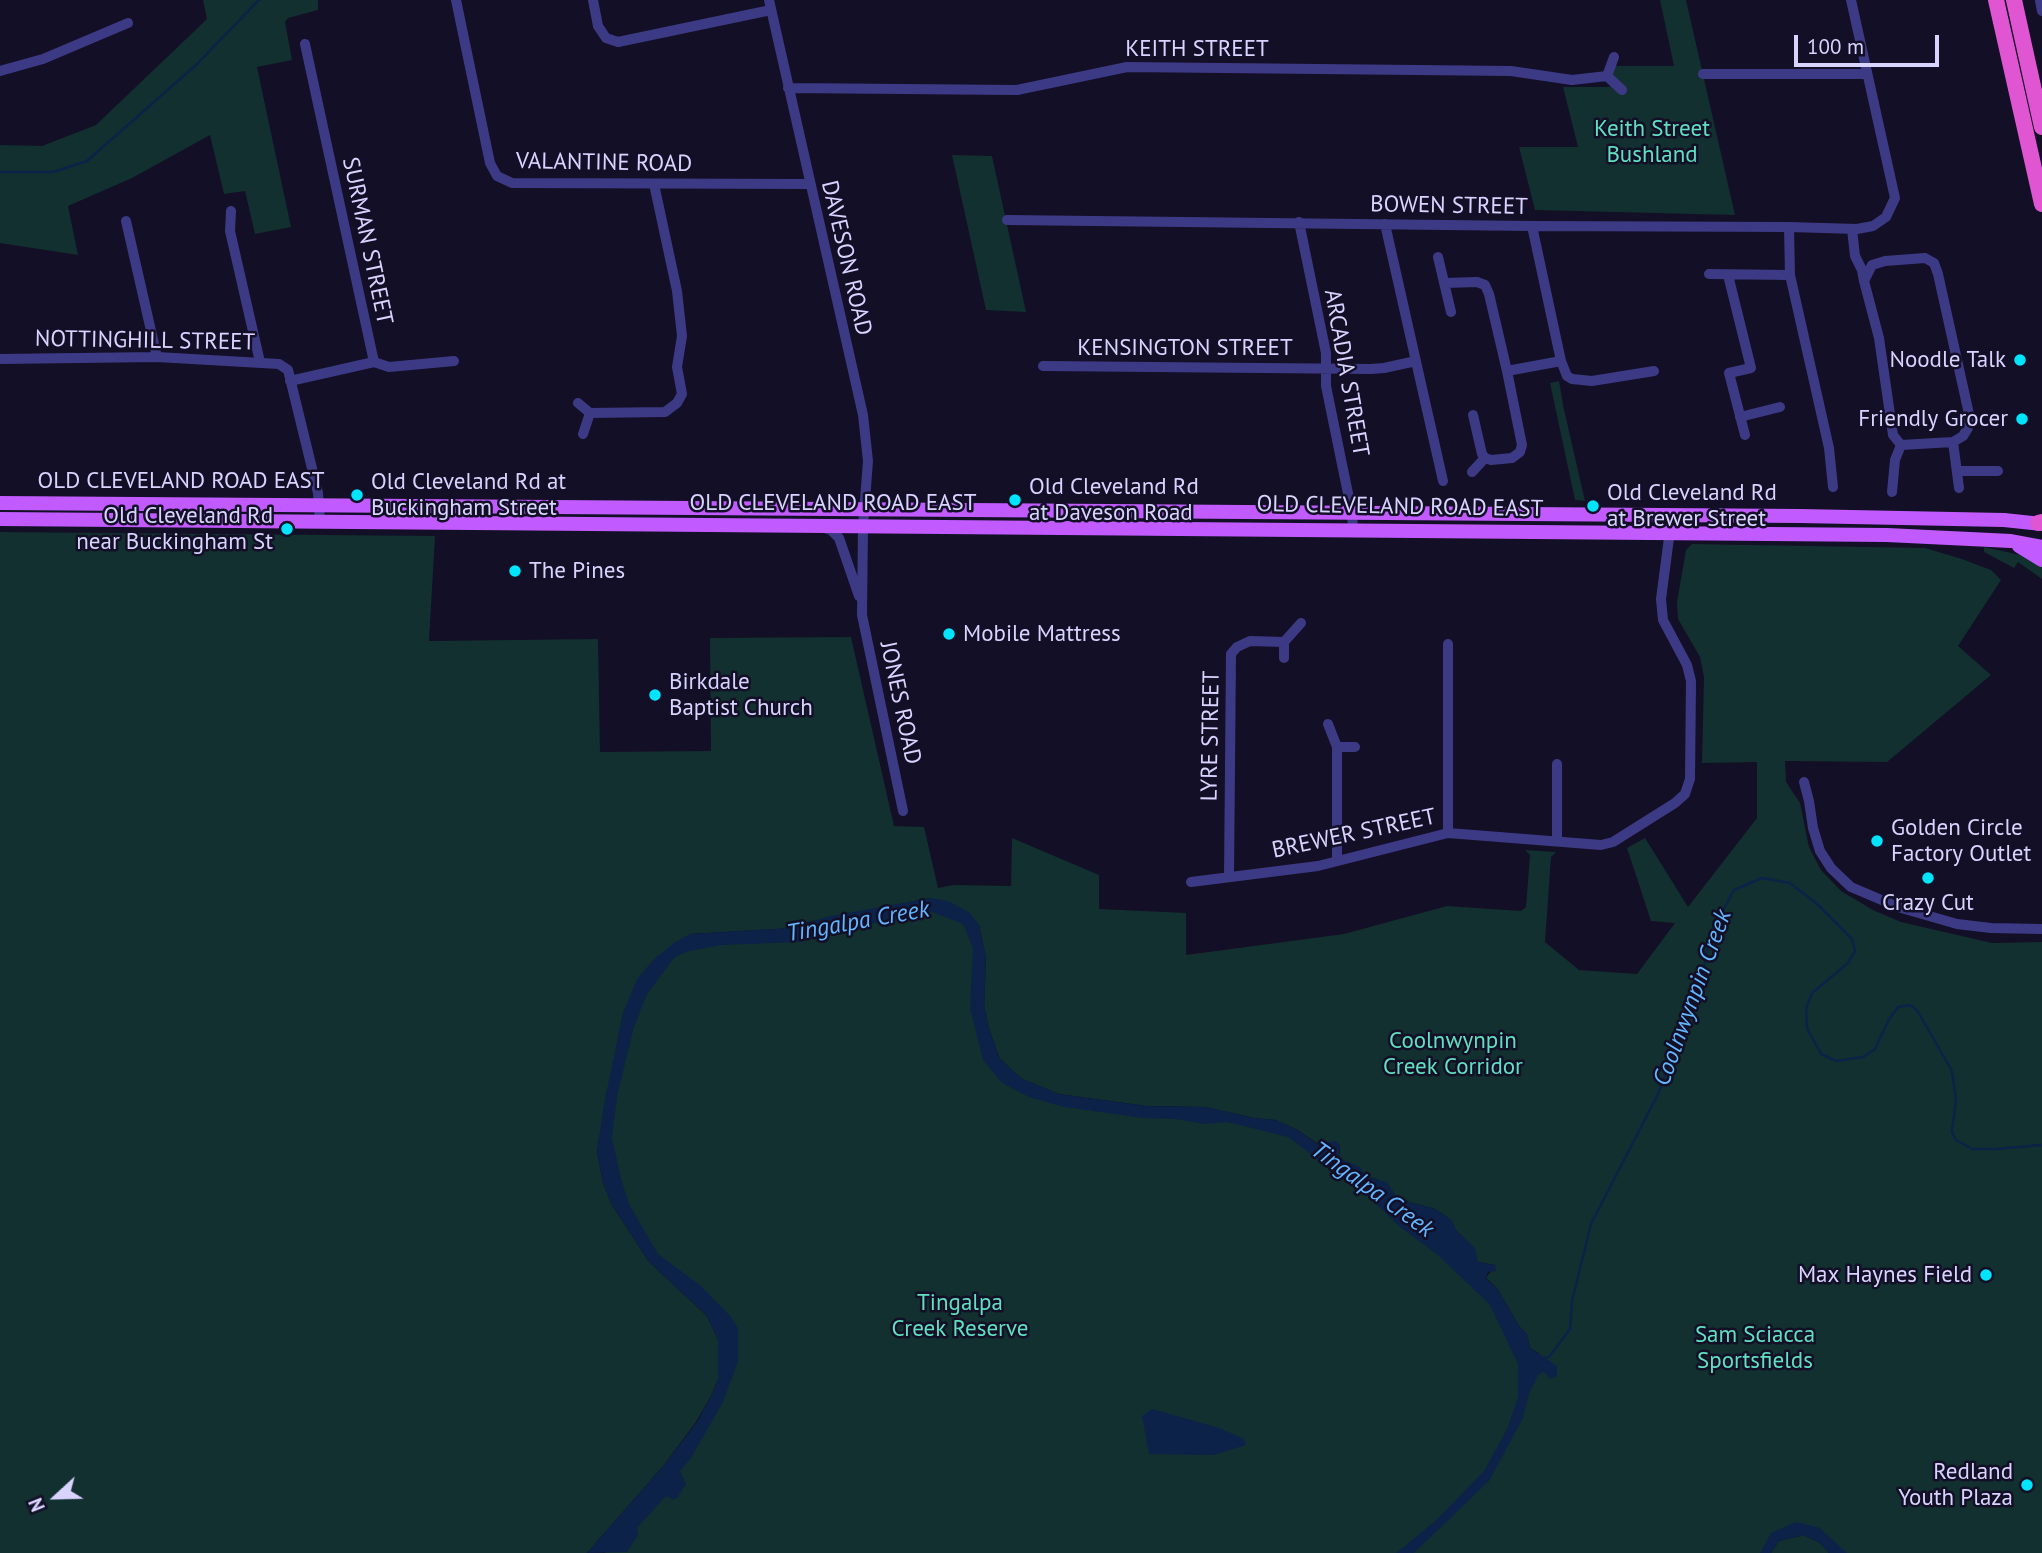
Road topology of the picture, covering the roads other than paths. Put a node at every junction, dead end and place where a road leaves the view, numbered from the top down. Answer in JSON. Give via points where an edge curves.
{"nodes":[{"id":1,"x":456,"y":0,"type":"edge"},
{"id":2,"x":593,"y":0,"type":"edge"},
{"id":3,"x":1851,"y":0,"type":"edge"},
{"id":4,"x":1996,"y":0,"type":"edge"},
{"id":5,"x":2014,"y":0,"type":"edge"},
{"id":6,"x":2039,"y":0,"type":"edge"},
{"id":7,"x":770,"y":5,"type":"edge"},
{"id":8,"x":2042,"y":11,"type":"edge"},
{"id":9,"x":128,"y":23,"type":"dead end"},
{"id":10,"x":305,"y":44,"type":"dead end"},
{"id":11,"x":1614,"y":57,"type":"dead end"},
{"id":12,"x":0,"y":71,"type":"edge"},
{"id":13,"x":1703,"y":74,"type":"dead end"},
{"id":14,"x":1867,"y":74,"type":"junction"},
{"id":15,"x":1607,"y":76,"type":"junction"},
{"id":16,"x":788,"y":88,"type":"junction"},
{"id":17,"x":1622,"y":90,"type":"dead end"},
{"id":18,"x":2042,"y":127,"type":"edge"},
{"id":19,"x":654,"y":184,"type":"junction"},
{"id":20,"x":809,"y":184,"type":"junction"},
{"id":21,"x":2042,"y":204,"type":"edge"},
{"id":22,"x":231,"y":211,"type":"dead end"},
{"id":23,"x":1007,"y":220,"type":"dead end"},
{"id":24,"x":126,"y":222,"type":"dead end"},
{"id":25,"x":1299,"y":222,"type":"junction"},
{"id":26,"x":1385,"y":224,"type":"junction"},
{"id":27,"x":1532,"y":226,"type":"junction"},
{"id":28,"x":1790,"y":226,"type":"junction"},
{"id":29,"x":1854,"y":229,"type":"junction"},
{"id":30,"x":1438,"y":257,"type":"dead end"},
{"id":31,"x":1872,"y":265,"type":"junction"},
{"id":32,"x":1709,"y":274,"type":"dead end"},
{"id":33,"x":1728,"y":275,"type":"junction"},
{"id":34,"x":1790,"y":275,"type":"junction"},
{"id":35,"x":1864,"y":281,"type":"junction"},
{"id":36,"x":1445,"y":283,"type":"junction"},
{"id":37,"x":1451,"y":312,"type":"dead end"},
{"id":38,"x":157,"y":357,"type":"junction"},
{"id":39,"x":0,"y":359,"type":"edge"},
{"id":40,"x":454,"y":361,"type":"dead end"},
{"id":41,"x":1416,"y":361,"type":"junction"},
{"id":42,"x":1561,"y":361,"type":"junction"},
{"id":43,"x":260,"y":362,"type":"junction"},
{"id":44,"x":374,"y":362,"type":"junction"},
{"id":45,"x":1043,"y":366,"type":"dead end"},
{"id":46,"x":1326,"y":367,"type":"junction"},
{"id":47,"x":1507,"y":372,"type":"junction"},
{"id":48,"x":1654,"y":372,"type":"dead end"},
{"id":49,"x":290,"y":381,"type":"junction"},
{"id":50,"x":578,"y":403,"type":"dead end"},
{"id":51,"x":1780,"y":407,"type":"dead end"},
{"id":52,"x":590,"y":413,"type":"junction"},
{"id":53,"x":1473,"y":415,"type":"dead end"},
{"id":54,"x":1740,"y":416,"type":"junction"},
{"id":55,"x":583,"y":434,"type":"dead end"},
{"id":56,"x":1745,"y":435,"type":"dead end"},
{"id":57,"x":1953,"y":442,"type":"junction"},
{"id":58,"x":1901,"y":445,"type":"junction"},
{"id":59,"x":1485,"y":458,"type":"junction"},
{"id":60,"x":1957,"y":471,"type":"junction"},
{"id":61,"x":1998,"y":471,"type":"dead end"},
{"id":62,"x":1472,"y":472,"type":"dead end"},
{"id":63,"x":1443,"y":481,"type":"dead end"},
{"id":64,"x":1833,"y":487,"type":"dead end"},
{"id":65,"x":1959,"y":488,"type":"dead end"},
{"id":66,"x":1892,"y":492,"type":"dead end"},
{"id":67,"x":0,"y":503,"type":"edge"},
{"id":68,"x":319,"y":505,"type":"junction"},
{"id":69,"x":866,"y":509,"type":"junction"},
{"id":70,"x":1352,"y":513,"type":"junction"},
{"id":71,"x":1672,"y":516,"type":"junction"},
{"id":72,"x":0,"y":519,"type":"edge"},
{"id":73,"x":320,"y":522,"type":"junction"},
{"id":74,"x":2041,"y":523,"type":"edge"},
{"id":75,"x":817,"y":526,"type":"junction"},
{"id":76,"x":863,"y":526,"type":"junction"},
{"id":77,"x":1353,"y":530,"type":"junction"},
{"id":78,"x":1669,"y":533,"type":"junction"},
{"id":79,"x":2011,"y":541,"type":"junction"},
{"id":80,"x":2042,"y":547,"type":"edge"},
{"id":81,"x":2042,"y":560,"type":"edge"},
{"id":82,"x":861,"y":603,"type":"junction"},
{"id":83,"x":1301,"y":623,"type":"dead end"},
{"id":84,"x":1284,"y":642,"type":"junction"},
{"id":85,"x":1448,"y":644,"type":"dead end"},
{"id":86,"x":1284,"y":658,"type":"dead end"},
{"id":87,"x":1328,"y":724,"type":"dead end"},
{"id":88,"x":1337,"y":747,"type":"junction"},
{"id":89,"x":1355,"y":747,"type":"dead end"},
{"id":90,"x":1557,"y":764,"type":"dead end"},
{"id":91,"x":1804,"y":782,"type":"dead end"},
{"id":92,"x":903,"y":811,"type":"dead end"},
{"id":93,"x":1448,"y":833,"type":"junction"},
{"id":94,"x":1557,"y":841,"type":"junction"},
{"id":95,"x":1337,"y":861,"type":"junction"},
{"id":96,"x":1229,"y":877,"type":"junction"},
{"id":97,"x":1191,"y":882,"type":"dead end"},
{"id":98,"x":2042,"y":929,"type":"edge"}],
"edges":[{"from":1,"to":19,"type":"street","name":"VALANTINE ROAD","via":[[490,163],[497,176],[512,183]]},
{"from":2,"to":7,"type":"street","via":[[597,26],[618,42]]},
{"from":3,"to":14,"type":"street"},
{"from":4,"to":21,"type":"highway"},
{"from":5,"to":18,"type":"highway"},
{"from":6,"to":8,"type":"street"},
{"from":7,"to":16,"type":"street","name":"DAVESON ROAD"},
{"from":9,"to":12,"type":"street","via":[[43,59]]},
{"from":10,"to":44,"type":"street","name":"SURMAN STREET"},
{"from":11,"to":15,"type":"street"},
{"from":13,"to":14,"type":"street"},
{"from":14,"to":29,"type":"street","name":"BOWEN STREET","via":[[1895,198],[1886,217],[1873,226]]},
{"from":15,"to":16,"type":"street","name":"KEITH STREET","via":[[1572,80],[1511,71],[1127,67],[1017,90]]},
{"from":15,"to":17,"type":"street"},
{"from":16,"to":20,"type":"street","name":"DAVESON ROAD"},
{"from":19,"to":20,"type":"street","name":"VALANTINE ROAD"},
{"from":19,"to":52,"type":"street","via":[[677,291],[682,336],[677,367],[682,394],[665,412]]},
{"from":20,"to":69,"type":"street","name":"DAVESON ROAD","via":[[863,415],[868,461]]},
{"from":22,"to":43,"type":"street","via":[[230,231]]},
{"from":23,"to":25,"type":"street","name":"BOWEN STREET"},
{"from":24,"to":38,"type":"street"},
{"from":25,"to":26,"type":"street","name":"BOWEN STREET"},
{"from":25,"to":46,"type":"street","name":"ARCADIA STREET"},
{"from":26,"to":27,"type":"street","name":"BOWEN STREET"},
{"from":26,"to":41,"type":"street"},
{"from":27,"to":28,"type":"street","name":"BOWEN STREET"},
{"from":27,"to":42,"type":"street"},
{"from":28,"to":29,"type":"street","name":"BOWEN STREET"},
{"from":28,"to":34,"type":"street"},
{"from":29,"to":31,"type":"street","via":[[1861,257]]},
{"from":29,"to":35,"type":"street"},
{"from":30,"to":36,"type":"street"},
{"from":31,"to":35,"type":"street"},
{"from":31,"to":57,"type":"street","via":[[1925,258],[1934,263],[1969,414],[1968,428]]},
{"from":32,"to":33,"type":"street"},
{"from":33,"to":34,"type":"street"},
{"from":33,"to":54,"type":"street","via":[[1751,368],[1729,373]]},
{"from":34,"to":64,"type":"street","via":[[1829,448]]},
{"from":35,"to":58,"type":"street","via":[[1879,338],[1894,435]]},
{"from":36,"to":37,"type":"street"},
{"from":36,"to":47,"type":"street","via":[[1485,285]]},
{"from":38,"to":39,"type":"street","name":"NOTTINGHILL STREET"},
{"from":38,"to":43,"type":"street","name":"NOTTINGHILL STREET"},
{"from":40,"to":44,"type":"street","via":[[389,367]]},
{"from":41,"to":46,"type":"street","name":"KENSINGTON STREET","via":[[1371,369]]},
{"from":41,"to":63,"type":"street"},
{"from":42,"to":47,"type":"street"},
{"from":42,"to":48,"type":"street","via":[[1572,379],[1592,381]]},
{"from":43,"to":49,"type":"street","name":"NOTTINGHILL STREET","via":[[279,364],[288,370]]},
{"from":44,"to":49,"type":"street"},
{"from":45,"to":46,"type":"street","name":"KENSINGTON STREET"},
{"from":46,"to":70,"type":"street","name":"ARCADIA STREET"},
{"from":47,"to":59,"type":"street","via":[[1522,445],[1512,458]]},
{"from":49,"to":68,"type":"street"},
{"from":50,"to":52,"type":"street"},
{"from":51,"to":54,"type":"street"},
{"from":52,"to":55,"type":"street"},
{"from":53,"to":59,"type":"street"},
{"from":54,"to":56,"type":"street"},
{"from":57,"to":58,"type":"street"},
{"from":57,"to":60,"type":"street"},
{"from":58,"to":66,"type":"street"},
{"from":59,"to":62,"type":"street"},
{"from":60,"to":61,"type":"street"},
{"from":60,"to":65,"type":"street"},
{"from":67,"to":68,"type":"main road","name":"OLD CLEVELAND ROAD EAST"},
{"from":68,"to":69,"type":"main road","name":"OLD CLEVELAND ROAD EAST"},
{"from":68,"to":73,"type":"street"},
{"from":69,"to":70,"type":"main road","name":"OLD CLEVELAND ROAD EAST"},
{"from":69,"to":76,"type":"street","name":"DAVESON ROAD"},
{"from":70,"to":71,"type":"main road","name":"OLD CLEVELAND ROAD EAST"},
{"from":70,"to":77,"type":"street","name":"ARCADIA STREET"},
{"from":71,"to":74,"type":"main road","name":"OLD CLEVELAND ROAD EAST"},
{"from":71,"to":78,"type":"street","name":"BREWER STREET"},
{"from":72,"to":73,"type":"main road","name":"OLD CLEVELAND ROAD EAST"},
{"from":73,"to":75,"type":"main road","name":"OLD CLEVELAND ROAD EAST"},
{"from":75,"to":76,"type":"main road","name":"OLD CLEVELAND ROAD EAST"},
{"from":75,"to":82,"type":"street","name":"JONES ROAD","via":[[839,538]]},
{"from":76,"to":77,"type":"main road","name":"OLD CLEVELAND ROAD EAST"},
{"from":76,"to":82,"type":"street","name":"JONES ROAD"},
{"from":77,"to":78,"type":"main road","name":"OLD CLEVELAND ROAD EAST"},
{"from":78,"to":79,"type":"main road","name":"OLD CLEVELAND ROAD EAST"},
{"from":78,"to":94,"type":"street","name":"BREWER STREET","via":[[1663,620],[1691,681],[1690,779],[1685,794],[1613,842]]},
{"from":79,"to":80,"type":"main road","name":"OLD CLEVELAND ROAD EAST"},
{"from":79,"to":81,"type":"main road"},
{"from":82,"to":92,"type":"street","name":"JONES ROAD"},
{"from":83,"to":84,"type":"street"},
{"from":84,"to":86,"type":"street"},
{"from":84,"to":96,"type":"street","name":"LYRE STREET","via":[[1250,641],[1231,654]]},
{"from":85,"to":93,"type":"street"},
{"from":87,"to":88,"type":"street"},
{"from":88,"to":89,"type":"street"},
{"from":88,"to":95,"type":"street"},
{"from":90,"to":94,"type":"street"},
{"from":91,"to":98,"type":"street","via":[[1820,851],[1851,887],[1898,908],[1957,925]]},
{"from":93,"to":94,"type":"street","name":"BREWER STREET"},
{"from":93,"to":95,"type":"street","name":"BREWER STREET"},
{"from":95,"to":96,"type":"street","name":"BREWER STREET"},
{"from":96,"to":97,"type":"street","name":"BREWER STREET"}]}
